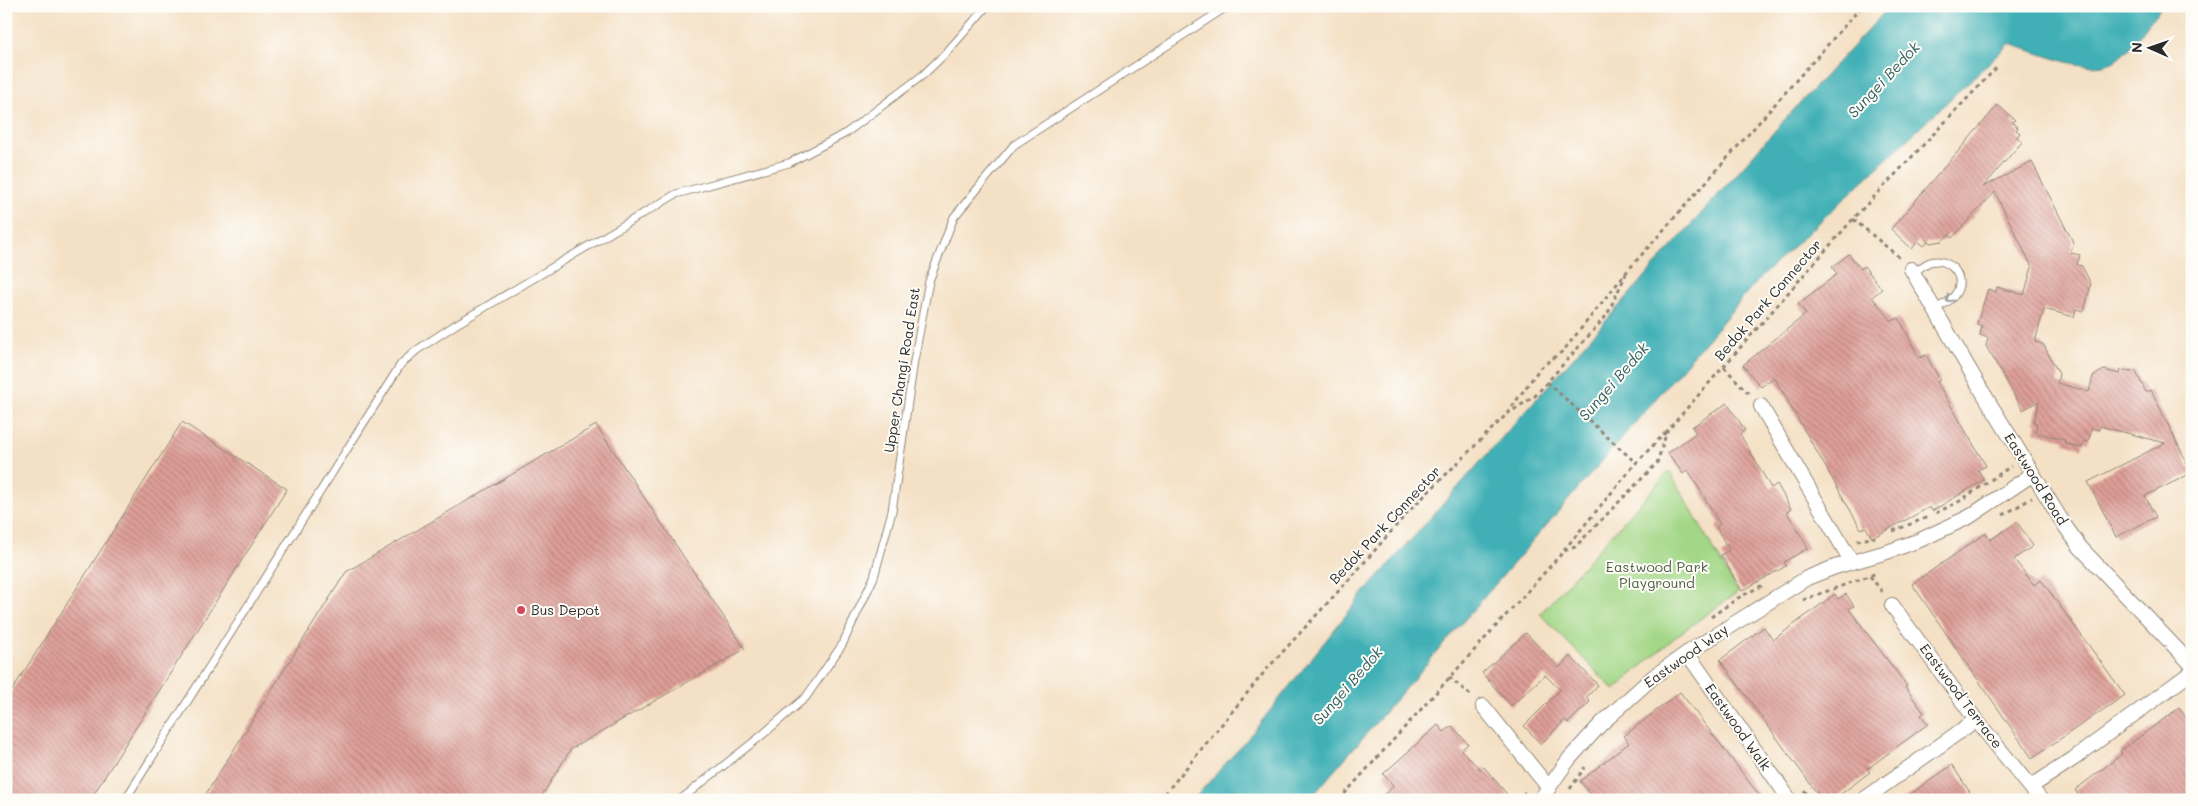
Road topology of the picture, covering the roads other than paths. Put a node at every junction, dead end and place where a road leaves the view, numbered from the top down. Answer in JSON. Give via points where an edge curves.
{"nodes":[{"id":1,"x":987,"y":6,"type":"edge"},
{"id":2,"x":1228,"y":6,"type":"edge"},
{"id":3,"x":1912,"y":271,"type":"joint"},
{"id":4,"x":1934,"y":309,"type":"junction"},
{"id":5,"x":1760,"y":406,"type":"road end"},
{"id":6,"x":2033,"y":474,"type":"junction"},
{"id":7,"x":1851,"y":561,"type":"junction"},
{"id":8,"x":1892,"y":605,"type":"road end"},
{"id":9,"x":1687,"y":653,"type":"junction"},
{"id":10,"x":2192,"y":665,"type":"edge"},
{"id":11,"x":2192,"y":672,"type":"edge"},
{"id":12,"x":1483,"y":706,"type":"road end"},
{"id":13,"x":1976,"y":720,"type":"junction"},
{"id":14,"x":2032,"y":786,"type":"junction"},
{"id":15,"x":1549,"y":788,"type":"junction"},
{"id":16,"x":125,"y":800,"type":"edge"},
{"id":17,"x":680,"y":800,"type":"edge"},
{"id":18,"x":1540,"y":800,"type":"edge"},
{"id":19,"x":1790,"y":800,"type":"edge"},
{"id":20,"x":1863,"y":800,"type":"edge"},
{"id":21,"x":2041,"y":800,"type":"edge"}],
"edges":[{"from":1,"to":16,"type":"lane","via":[[923,75],[846,133],[789,162],[676,194],[455,325],[401,364]]},
{"from":2,"to":17,"type":"lane","name":"Upper Changi Road East","via":[[1014,145],[954,217],[929,281],[892,511],[874,577],[842,645],[806,697]]},
{"from":3,"to":4,"type":"street","name":"Eastwood Road"},
{"from":3,"to":4,"type":"lane","one_way":true,"via":[[1936,261],[1951,266],[1959,276],[1958,290],[1952,298]]},
{"from":4,"to":6,"type":"street","name":"Eastwood Road"},
{"from":5,"to":7,"type":"street"},
{"from":6,"to":7,"type":"street","name":"Eastwood Way","via":[[1969,518],[1898,548]]},
{"from":6,"to":10,"type":"street","name":"Eastwood Road","via":[[2080,547]]},
{"from":7,"to":9,"type":"street","name":"Eastwood Way","via":[[1792,587]]},
{"from":8,"to":13,"type":"street","name":"Eastwood Terrace"},
{"from":9,"to":15,"type":"street","name":"Eastwood Way","via":[[1653,677],[1601,724],[1569,759]]},
{"from":9,"to":19,"type":"street","name":"Eastwood Walk"},
{"from":11,"to":14,"type":"street"},
{"from":12,"to":15,"type":"street"},
{"from":13,"to":14,"type":"street","name":"Eastwood Terrace"},
{"from":13,"to":20,"type":"street"},
{"from":14,"to":21,"type":"street","name":"Eastwood Terrace"},
{"from":15,"to":18,"type":"street","name":"Eastwood Way"}]}
